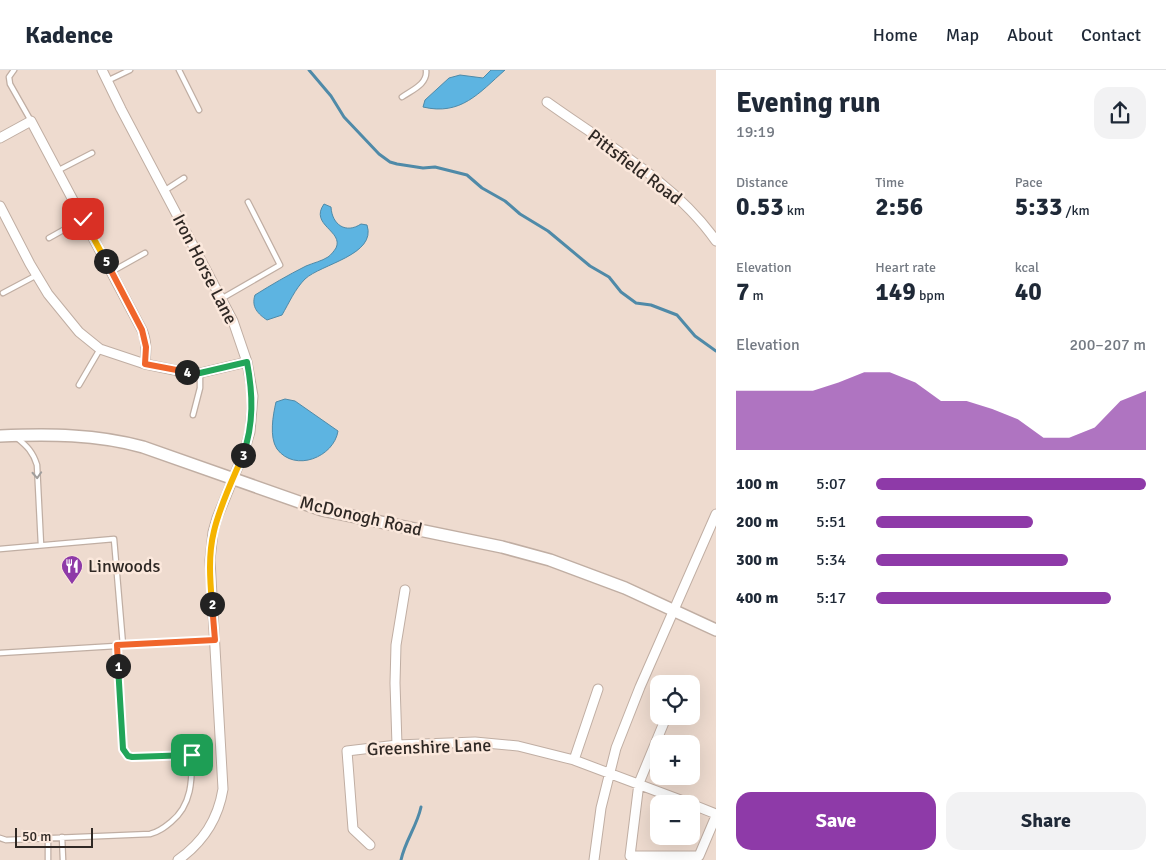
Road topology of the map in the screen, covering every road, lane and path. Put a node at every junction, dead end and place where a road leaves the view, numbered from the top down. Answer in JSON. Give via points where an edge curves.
{"nodes":[{"id":1,"x":14,"y":70,"type":"edge"},
{"id":2,"x":102,"y":70,"type":"edge"},
{"id":3,"x":130,"y":70,"type":"edge"},
{"id":4,"x":179,"y":70,"type":"edge"},
{"id":5,"x":426,"y":70,"type":"edge"},
{"id":6,"x":107,"y":81,"type":"junction"},
{"id":7,"x":402,"y":97,"type":"dead end"},
{"id":8,"x":547,"y":102,"type":"dead end"},
{"id":9,"x":199,"y":110,"type":"dead end"},
{"id":10,"x":31,"y":121,"type":"junction"},
{"id":11,"x":0,"y":138,"type":"edge"},
{"id":12,"x":92,"y":153,"type":"dead end"},
{"id":13,"x":57,"y":171,"type":"junction"},
{"id":14,"x":184,"y":178,"type":"dead end"},
{"id":15,"x":164,"y":191,"type":"junction"},
{"id":16,"x":248,"y":202,"type":"dead end"},
{"id":17,"x":0,"y":206,"type":"edge"},
{"id":18,"x":83,"y":219,"type":"junction"},
{"id":19,"x":49,"y":238,"type":"dead end"},
{"id":20,"x":716,"y":241,"type":"edge"},
{"id":21,"x":145,"y":253,"type":"dead end"},
{"id":22,"x":111,"y":272,"type":"junction"},
{"id":23,"x":37,"y":275,"type":"junction"},
{"id":24,"x":3,"y":293,"type":"dead end"},
{"id":25,"x":221,"y":299,"type":"junction"},
{"id":26,"x":100,"y":349,"type":"junction"},
{"id":27,"x":247,"y":362,"type":"junction"},
{"id":28,"x":145,"y":364,"type":"junction"},
{"id":29,"x":200,"y":373,"type":"junction"},
{"id":30,"x":79,"y":385,"type":"dead end"},
{"id":31,"x":193,"y":415,"type":"dead end"},
{"id":32,"x":14,"y":435,"type":"junction"},
{"id":33,"x":0,"y":436,"type":"edge"},
{"id":34,"x":233,"y":480,"type":"junction"},
{"id":35,"x":716,"y":514,"type":"edge"},
{"id":36,"x":41,"y":545,"type":"junction"},
{"id":37,"x":0,"y":549,"type":"edge"},
{"id":38,"x":405,"y":590,"type":"dead end"},
{"id":39,"x":675,"y":611,"type":"junction"},
{"id":40,"x":716,"y":630,"type":"edge"},
{"id":41,"x":215,"y":640,"type":"junction"},
{"id":42,"x":117,"y":645,"type":"junction"},
{"id":43,"x":123,"y":645,"type":"junction"},
{"id":44,"x":0,"y":652,"type":"edge"},
{"id":45,"x":598,"y":690,"type":"dead end"},
{"id":46,"x":663,"y":725,"type":"edge"},
{"id":47,"x":397,"y":745,"type":"junction"},
{"id":48,"x":574,"y":760,"type":"junction"},
{"id":49,"x":609,"y":774,"type":"junction"},
{"id":50,"x":639,"y":783,"type":"junction"},
{"id":51,"x":669,"y":795,"type":"edge"},
{"id":52,"x":700,"y":808,"type":"edge"},
{"id":53,"x":716,"y":815,"type":"edge"},
{"id":54,"x":62,"y":837,"type":"junction"},
{"id":55,"x":0,"y":838,"type":"edge"},
{"id":56,"x":48,"y":838,"type":"junction"},
{"id":57,"x":370,"y":845,"type":"dead end"},
{"id":58,"x":48,"y":860,"type":"edge"},
{"id":59,"x":62,"y":860,"type":"edge"},
{"id":60,"x":178,"y":860,"type":"edge"},
{"id":61,"x":594,"y":860,"type":"edge"}],
"edges":[{"from":1,"to":10,"type":"lane","via":[[9,77],[10,84]]},
{"from":2,"to":6,"type":"street","name":"Iron Horse Lane"},
{"from":3,"to":6,"type":"lane"},
{"from":4,"to":9,"type":"lane"},
{"from":5,"to":7,"type":"lane","via":[[427,75],[421,85]]},
{"from":6,"to":15,"type":"street","name":"Iron Horse Lane"},
{"from":8,"to":20,"type":"street","name":"Pittsfield Road","via":[[666,186],[695,214]]},
{"from":10,"to":11,"type":"street"},
{"from":10,"to":13,"type":"street"},
{"from":12,"to":13,"type":"lane"},
{"from":13,"to":18,"type":"street"},
{"from":14,"to":15,"type":"lane"},
{"from":15,"to":25,"type":"street","name":"Iron Horse Lane"},
{"from":16,"to":25,"type":"lane","via":[[280,265]]},
{"from":17,"to":23,"type":"street"},
{"from":18,"to":19,"type":"lane"},
{"from":18,"to":22,"type":"street"},
{"from":21,"to":22,"type":"lane"},
{"from":22,"to":28,"type":"street","via":[[146,338]]},
{"from":23,"to":24,"type":"lane"},
{"from":23,"to":26,"type":"street","via":[[79,332]]},
{"from":25,"to":27,"type":"street","name":"Iron Horse Lane","via":[[233,321]]},
{"from":26,"to":28,"type":"street"},
{"from":26,"to":30,"type":"lane"},
{"from":27,"to":29,"type":"street"},
{"from":27,"to":34,"type":"street","name":"Iron Horse Lane","via":[[253,396],[250,432]]},
{"from":28,"to":29,"type":"street"},
{"from":29,"to":31,"type":"lane"},
{"from":32,"to":33,"type":"main road","name":"McDonogh Road"},
{"from":32,"to":34,"type":"main road","name":"McDonogh Road","via":[[66,435],[112,440],[168,455]]},
{"from":32,"to":36,"type":"lane","one_way":true,"via":[[29,448],[37,465]]},
{"from":34,"to":39,"type":"main road","name":"McDonogh Road","via":[[322,510],[527,553],[598,577]]},
{"from":34,"to":41,"type":"street","name":"Iron Horse Lane","via":[[217,518],[211,546]]},
{"from":35,"to":39,"type":"street"},
{"from":36,"to":37,"type":"lane"},
{"from":36,"to":43,"type":"lane","via":[[114,539]]},
{"from":38,"to":47,"type":"street","via":[[396,645]]},
{"from":39,"to":40,"type":"main road","name":"McDonogh Road"},
{"from":39,"to":49,"type":"street","via":[[626,722]]},
{"from":41,"to":43,"type":"lane"},
{"from":41,"to":60,"type":"street","name":"Iron Horse Lane","via":[[223,789],[221,804],[208,831],[193,849]]},
{"from":42,"to":43,"type":"lane"},
{"from":42,"to":44,"type":"lane"},
{"from":42,"to":54,"type":"lane","via":[[123,749],[132,757],[192,755],[188,800],[174,820],[156,833]]},
{"from":45,"to":48,"type":"street"},
{"from":46,"to":50,"type":"street"},
{"from":47,"to":48,"type":"street","name":"Greenshire Lane","via":[[495,743]]},
{"from":47,"to":57,"type":"street","name":"Greenshire Lane","via":[[348,750],[352,828]]},
{"from":48,"to":49,"type":"street","name":"Greenshire Lane"},
{"from":49,"to":50,"type":"street","name":"Greenshire Lane"},
{"from":49,"to":61,"type":"street"},
{"from":50,"to":51,"type":"street","name":"Greenshire Lane"},
{"from":50,"to":53,"type":"street","via":[[630,856],[699,856]]},
{"from":52,"to":53,"type":"street","name":"Greenshire Lane"},
{"from":54,"to":56,"type":"lane"},
{"from":54,"to":59,"type":"lane"},
{"from":55,"to":56,"type":"lane"},
{"from":56,"to":58,"type":"lane"}]}
